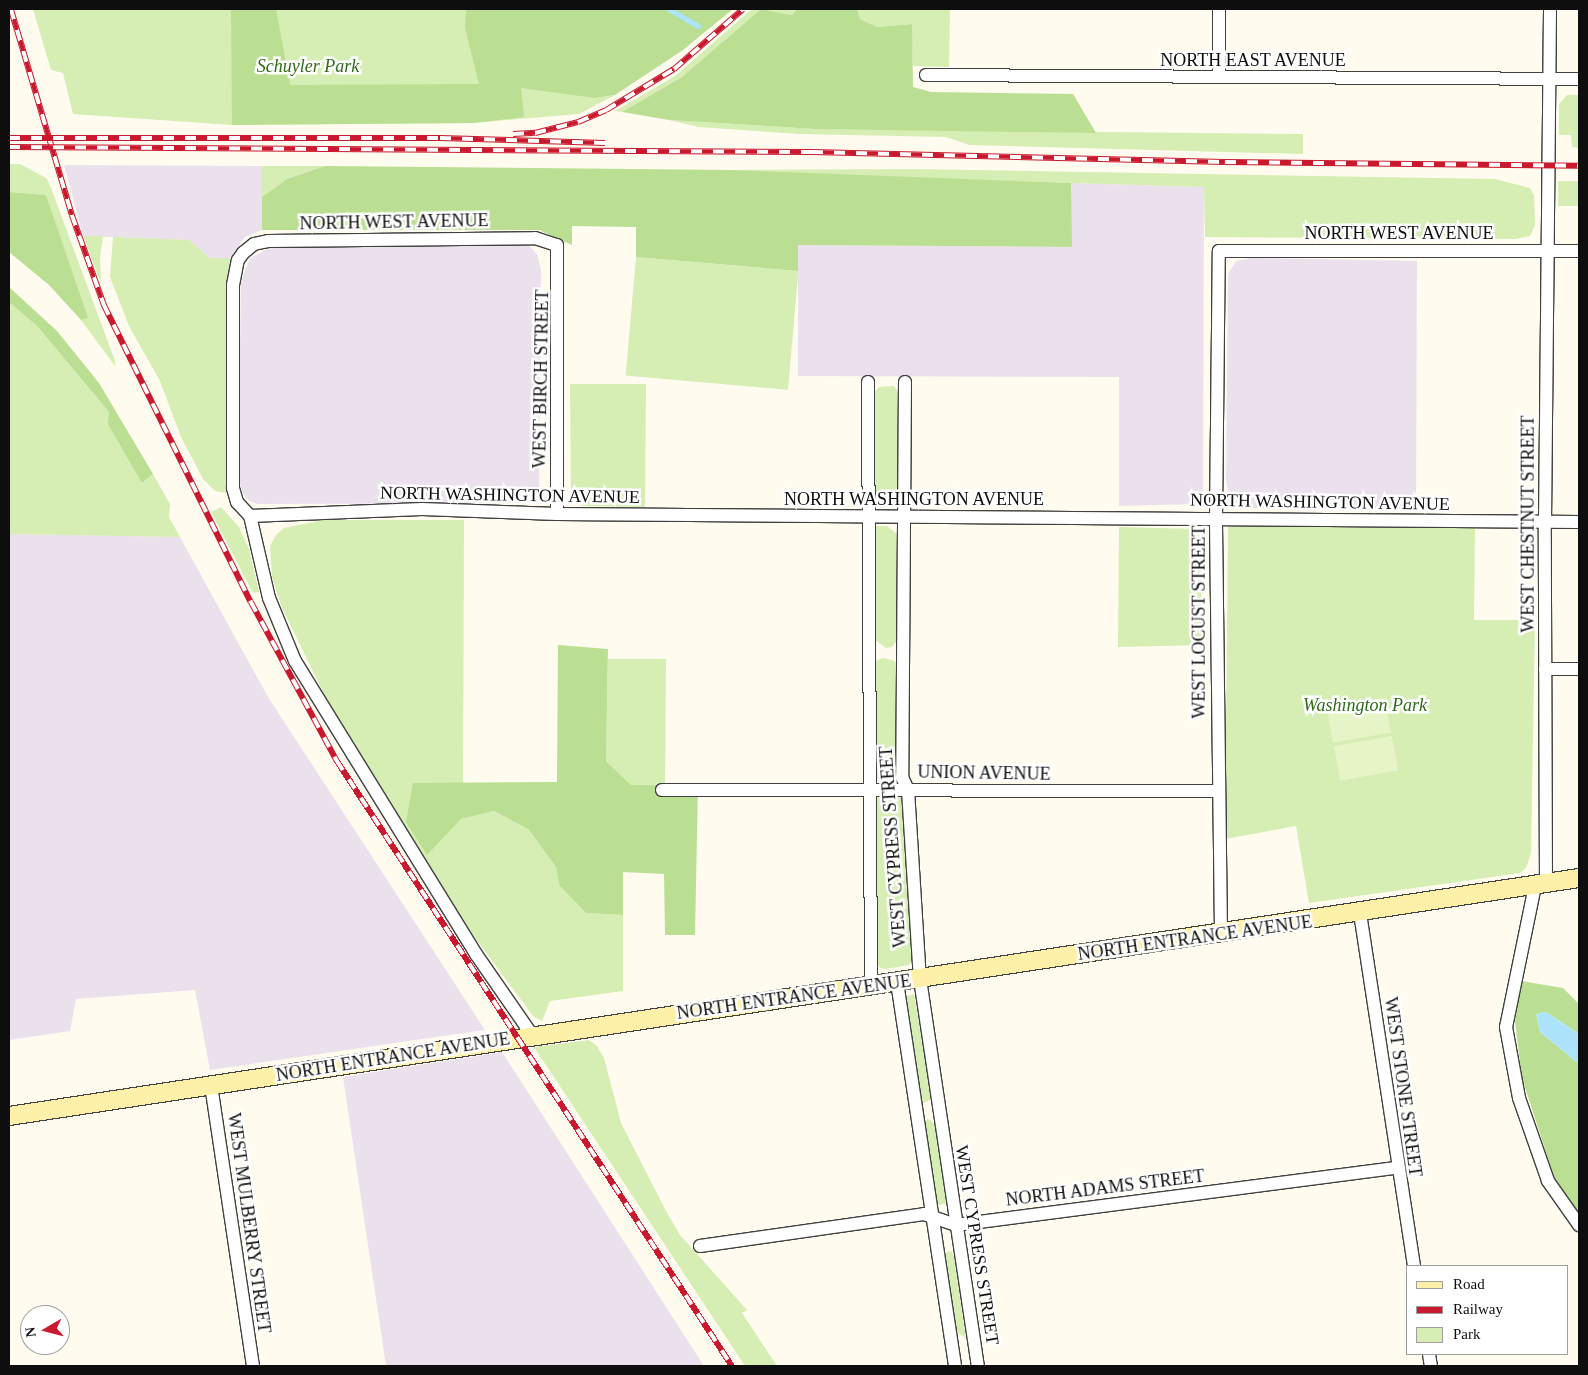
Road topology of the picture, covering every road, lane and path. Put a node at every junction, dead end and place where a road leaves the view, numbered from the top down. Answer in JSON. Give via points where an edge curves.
{"nodes":[{"id":1,"x":1218,"y":9,"type":"edge"},
{"id":2,"x":1550,"y":9,"type":"edge"},
{"id":3,"x":926,"y":75,"type":"dead end"},
{"id":4,"x":1219,"y":77,"type":"junction"},
{"id":5,"x":1550,"y":79,"type":"junction"},
{"id":6,"x":1579,"y":79,"type":"edge"},
{"id":7,"x":557,"y":245,"type":"joint"},
{"id":8,"x":1219,"y":251,"type":"joint"},
{"id":9,"x":1549,"y":251,"type":"junction"},
{"id":10,"x":1579,"y":251,"type":"edge"},
{"id":11,"x":868,"y":382,"type":"dead end"},
{"id":12,"x":905,"y":382,"type":"dead end"},
{"id":13,"x":557,"y":514,"type":"junction"},
{"id":14,"x":250,"y":516,"type":"junction"},
{"id":15,"x":869,"y":517,"type":"junction"},
{"id":16,"x":904,"y":517,"type":"junction"},
{"id":17,"x":1216,"y":519,"type":"junction"},
{"id":18,"x":1545,"y":522,"type":"junction"},
{"id":19,"x":1579,"y":522,"type":"edge"},
{"id":20,"x":1545,"y":669,"type":"junction"},
{"id":21,"x":1579,"y":669,"type":"edge"},
{"id":22,"x":870,"y":789,"type":"junction"},
{"id":23,"x":662,"y":790,"type":"dead end"},
{"id":24,"x":908,"y":790,"type":"junction"},
{"id":25,"x":1217,"y":791,"type":"junction"},
{"id":26,"x":1579,"y":878,"type":"edge"},
{"id":27,"x":1541,"y":884,"type":"junction"},
{"id":28,"x":1360,"y":914,"type":"junction"},
{"id":29,"x":1221,"y":933,"type":"junction"},
{"id":30,"x":920,"y":979,"type":"junction"},
{"id":31,"x":896,"y":982,"type":"junction"},
{"id":32,"x":871,"y":987,"type":"junction"},
{"id":33,"x":532,"y":1036,"type":"junction"},
{"id":34,"x":211,"y":1085,"type":"junction"},
{"id":35,"x":9,"y":1116,"type":"edge"},
{"id":36,"x":1397,"y":1168,"type":"junction"},
{"id":37,"x":933,"y":1219,"type":"junction"},
{"id":38,"x":956,"y":1225,"type":"junction"},
{"id":39,"x":1579,"y":1225,"type":"edge"},
{"id":40,"x":700,"y":1246,"type":"dead end"},
{"id":41,"x":1414,"y":1265,"type":"edge"},
{"id":42,"x":253,"y":1366,"type":"edge"},
{"id":43,"x":955,"y":1366,"type":"edge"},
{"id":44,"x":978,"y":1366,"type":"edge"}],
"edges":[{"from":1,"to":4,"type":"street"},
{"from":2,"to":5,"type":"street","name":"WEST CHESTNUT STREET"},
{"from":3,"to":4,"type":"street","name":"NORTH EAST AVENUE"},
{"from":4,"to":5,"type":"street","name":"NORTH EAST AVENUE"},
{"from":5,"to":6,"type":"street","name":"NORTH EAST AVENUE"},
{"from":5,"to":9,"type":"street","name":"WEST CHESTNUT STREET"},
{"from":7,"to":13,"type":"street","name":"WEST BIRCH STREET"},
{"from":7,"to":14,"type":"street","name":"NORTH WEST AVENUE","via":[[535,238],[268,241],[254,244],[238,260],[233,285],[233,488],[237,502]]},
{"from":8,"to":9,"type":"street","name":"NORTH WEST AVENUE"},
{"from":8,"to":17,"type":"street","name":"WEST LOCUST STREET"},
{"from":9,"to":10,"type":"street","name":"NORTH WEST AVENUE"},
{"from":9,"to":18,"type":"street","name":"WEST CHESTNUT STREET"},
{"from":11,"to":15,"type":"street","name":"WEST CYPRESS STREET"},
{"from":12,"to":16,"type":"street","name":"WEST CYPRESS STREET"},
{"from":13,"to":14,"type":"street","name":"NORTH WASHINGTON AVENUE","via":[[422,509]]},
{"from":13,"to":15,"type":"street","name":"NORTH WASHINGTON AVENUE"},
{"from":14,"to":33,"type":"street","via":[[268,598],[295,661],[476,954]]},
{"from":15,"to":16,"type":"street","name":"NORTH WASHINGTON AVENUE"},
{"from":15,"to":22,"type":"street","name":"WEST CYPRESS STREET"},
{"from":16,"to":17,"type":"street","name":"NORTH WASHINGTON AVENUE"},
{"from":16,"to":24,"type":"street","name":"WEST CYPRESS STREET","via":[[902,776]]},
{"from":17,"to":18,"type":"street","name":"NORTH WASHINGTON AVENUE"},
{"from":17,"to":25,"type":"street","name":"WEST LOCUST STREET"},
{"from":18,"to":19,"type":"street","name":"NORTH WASHINGTON AVENUE"},
{"from":18,"to":20,"type":"street","name":"WEST CHESTNUT STREET"},
{"from":20,"to":21,"type":"street"},
{"from":20,"to":27,"type":"street","name":"WEST CHESTNUT STREET"},
{"from":22,"to":23,"type":"street","name":"UNION AVENUE"},
{"from":22,"to":24,"type":"street","name":"UNION AVENUE"},
{"from":22,"to":32,"type":"street","name":"WEST CYPRESS STREET"},
{"from":24,"to":25,"type":"street","name":"UNION AVENUE"},
{"from":24,"to":30,"type":"street","name":"WEST CYPRESS STREET"},
{"from":25,"to":29,"type":"street","name":"WEST LOCUST STREET"},
{"from":26,"to":27,"type":"main road","name":"NORTH ENTRANCE AVENUE"},
{"from":27,"to":28,"type":"main road","name":"NORTH ENTRANCE AVENUE"},
{"from":27,"to":39,"type":"street","name":"WEST CHESTNUT STREET","via":[[1506,1027],[1519,1098],[1548,1181]]},
{"from":28,"to":29,"type":"main road","name":"NORTH ENTRANCE AVENUE"},
{"from":28,"to":36,"type":"street","name":"WEST STONE STREET"},
{"from":29,"to":30,"type":"main road","name":"NORTH ENTRANCE AVENUE"},
{"from":30,"to":31,"type":"main road","name":"NORTH ENTRANCE AVENUE"},
{"from":30,"to":38,"type":"street","name":"WEST CYPRESS STREET"},
{"from":31,"to":32,"type":"main road","name":"NORTH ENTRANCE AVENUE"},
{"from":31,"to":37,"type":"street"},
{"from":32,"to":33,"type":"main road","name":"NORTH ENTRANCE AVENUE"},
{"from":33,"to":34,"type":"main road","name":"NORTH ENTRANCE AVENUE"},
{"from":34,"to":35,"type":"main road","name":"NORTH ENTRANCE AVENUE"},
{"from":34,"to":42,"type":"street","name":"WEST MULBERRY STREET"},
{"from":36,"to":38,"type":"street","name":"NORTH ADAMS STREET"},
{"from":36,"to":41,"type":"street","name":"WEST STONE STREET"},
{"from":37,"to":38,"type":"street","name":"NORTH ADAMS STREET"},
{"from":37,"to":40,"type":"street","name":"NORTH ADAMS STREET","via":[[924,1214]]},
{"from":37,"to":43,"type":"street"},
{"from":38,"to":44,"type":"street","name":"WEST CYPRESS STREET"}]}
